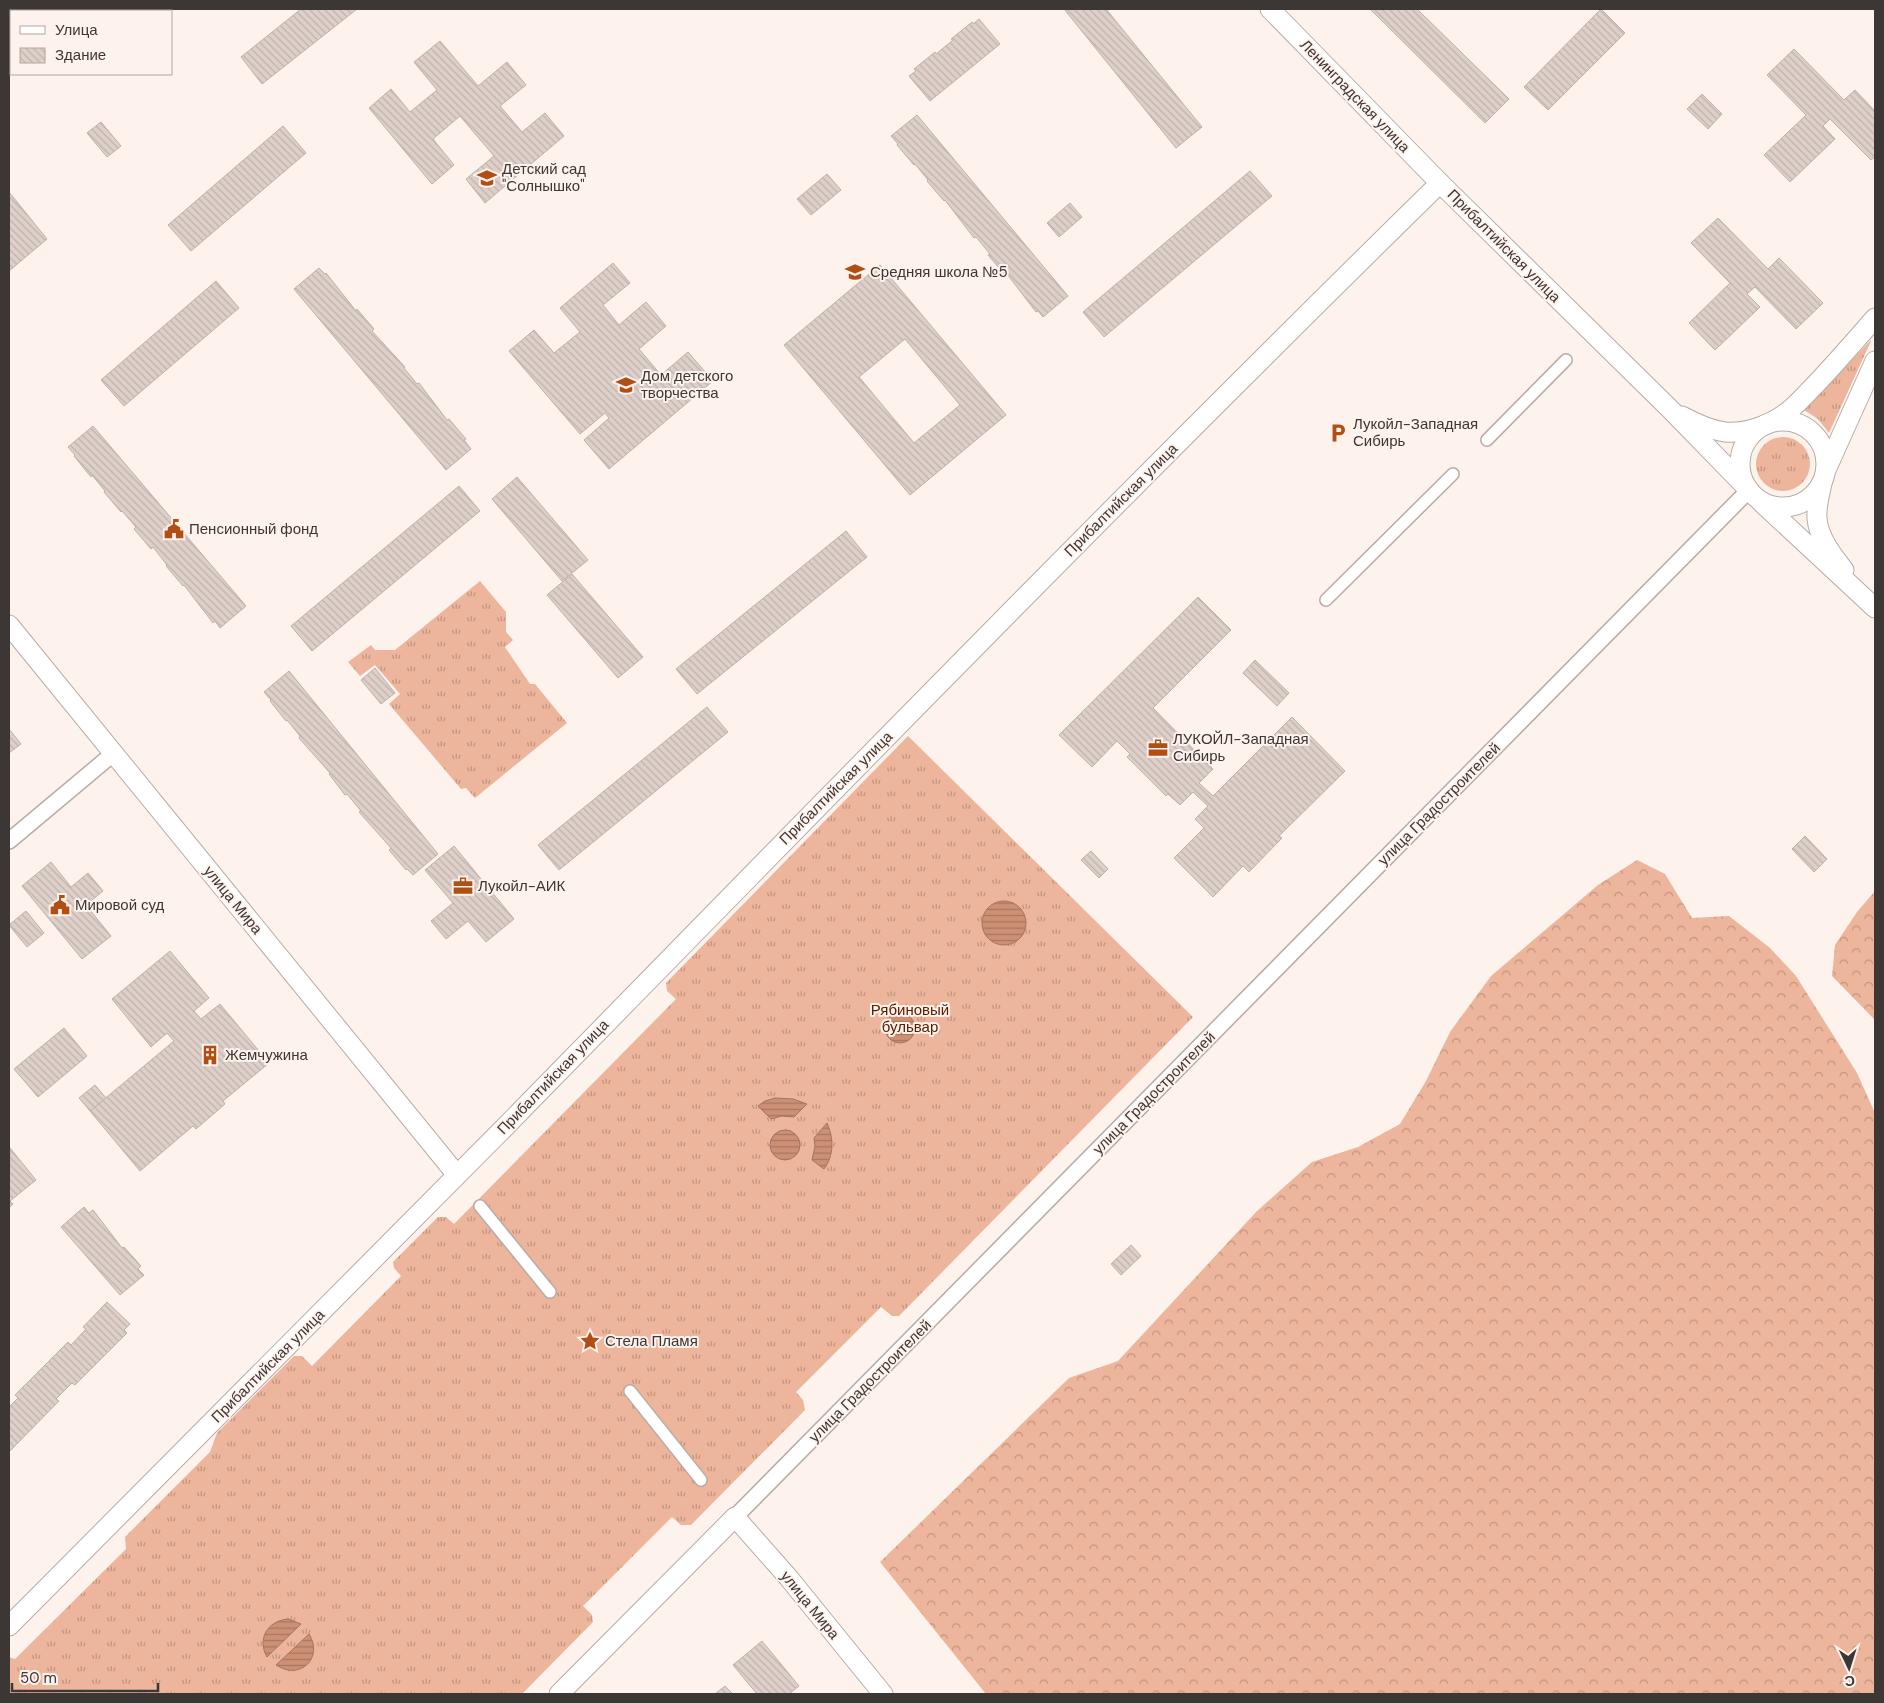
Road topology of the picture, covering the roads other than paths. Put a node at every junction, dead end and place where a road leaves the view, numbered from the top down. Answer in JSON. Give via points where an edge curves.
{"nodes":[{"id":1,"x":1270,"y":9,"type":"edge"},
{"id":2,"x":1440,"y":183,"type":"junction"},
{"id":3,"x":1875,"y":318,"type":"edge"},
{"id":4,"x":1566,"y":360,"type":"dead end"},
{"id":5,"x":1875,"y":361,"type":"edge"},
{"id":6,"x":1670,"y":409,"type":"junction"},
{"id":7,"x":1770,"y":423,"type":"junction"},
{"id":8,"x":1487,"y":440,"type":"dead end"},
{"id":9,"x":1453,"y":474,"type":"dead end"},
{"id":10,"x":1824,"y":475,"type":"junction"},
{"id":11,"x":1753,"y":494,"type":"junction"},
{"id":12,"x":1326,"y":600,"type":"dead end"},
{"id":13,"x":1875,"y":608,"type":"edge"},
{"id":14,"x":9,"y":625,"type":"edge"},
{"id":15,"x":114,"y":753,"type":"junction"},
{"id":16,"x":9,"y":841,"type":"edge"},
{"id":17,"x":457,"y":1175,"type":"junction"},
{"id":18,"x":480,"y":1206,"type":"dead end"},
{"id":19,"x":550,"y":1292,"type":"dead end"},
{"id":20,"x":630,"y":1391,"type":"dead end"},
{"id":21,"x":701,"y":1480,"type":"dead end"},
{"id":22,"x":735,"y":1517,"type":"junction"},
{"id":23,"x":9,"y":1626,"type":"edge"},
{"id":24,"x":559,"y":1694,"type":"edge"},
{"id":25,"x":883,"y":1694,"type":"edge"}],
"edges":[{"from":1,"to":2,"type":"street","name":"Ленинградская улица"},
{"from":2,"to":6,"type":"street","name":"Прибалтийская улица"},
{"from":2,"to":17,"type":"street","name":"Прибалтийская улица","via":[[1179,441]]},
{"from":3,"to":7,"type":"street","name":"Прибалтийская улица","via":[[1802,399]]},
{"from":4,"to":8,"type":"street"},
{"from":5,"to":10,"type":"street"},
{"from":6,"to":7,"type":"street","name":"Прибалтийская улица","via":[[1694,422],[1725,432],[1740,432]]},
{"from":6,"to":11,"type":"street","name":"Прибалтийская улица"},
{"from":7,"to":10,"type":"street","via":[[1792,422],[1812,432],[1824,451]]},
{"from":7,"to":11,"type":"street","via":[[1753,434],[1742,451],[1741,471]]},
{"from":9,"to":12,"type":"street"},
{"from":10,"to":11,"type":"street","via":[[1812,495],[1795,505],[1774,506]]},
{"from":10,"to":13,"type":"street","via":[[1817,508],[1820,530],[1837,561]]},
{"from":11,"to":13,"type":"street","name":"Прибалтийская улица"},
{"from":11,"to":22,"type":"street","name":"улица Градостроителей"},
{"from":14,"to":15,"type":"street","name":"улица Мира"},
{"from":15,"to":16,"type":"street"},
{"from":15,"to":17,"type":"street","name":"улица Мира"},
{"from":17,"to":23,"type":"street","name":"Прибалтийская улица"},
{"from":18,"to":19,"type":"street"},
{"from":20,"to":21,"type":"street"},
{"from":22,"to":24,"type":"street","name":"улица Градостроителей"},
{"from":22,"to":25,"type":"street","name":"улица Мира"}]}
